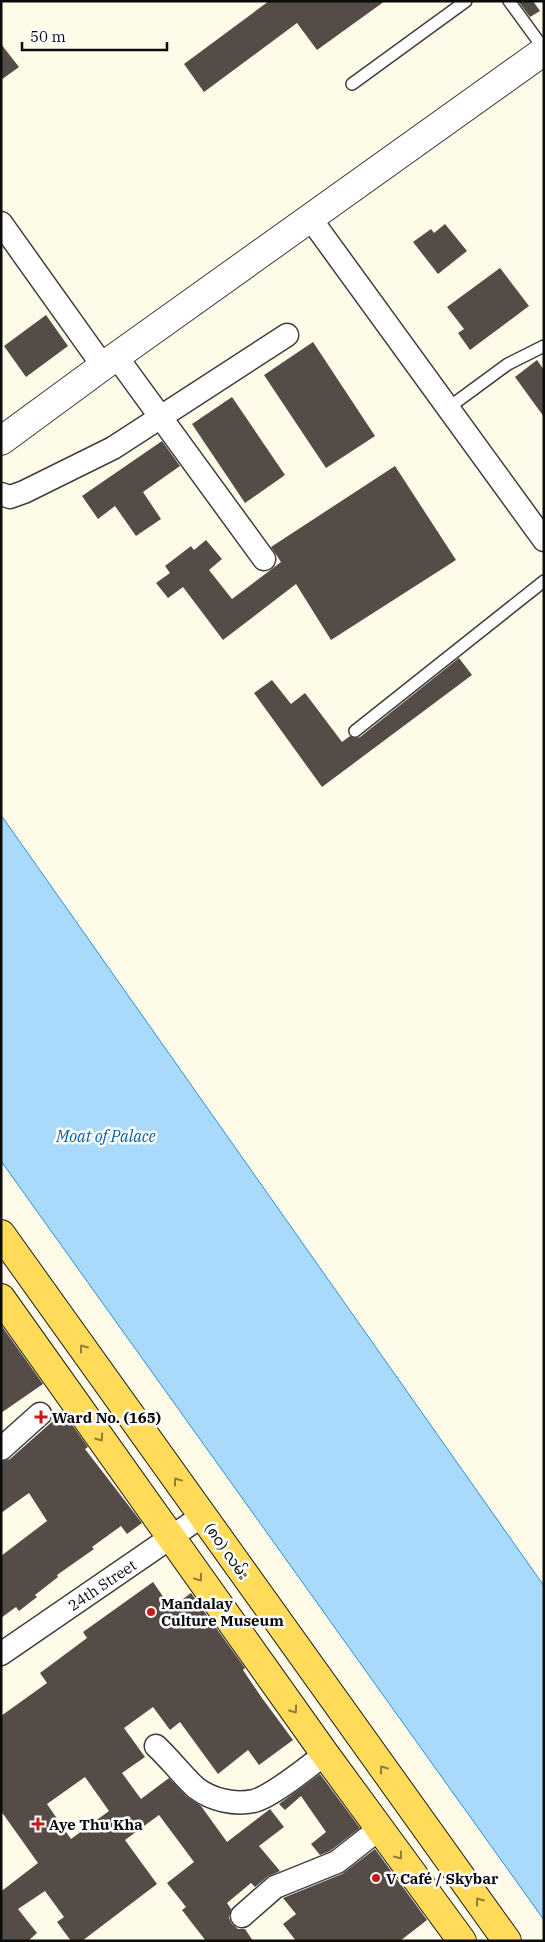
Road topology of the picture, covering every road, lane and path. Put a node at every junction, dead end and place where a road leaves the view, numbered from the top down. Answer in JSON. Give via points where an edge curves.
{"nodes":[{"id":1,"x":466,"y":1,"type":"edge"},
{"id":2,"x":509,"y":1,"type":"edge"},
{"id":3,"x":544,"y":50,"type":"edge"},
{"id":4,"x":352,"y":84,"type":"dead end"},
{"id":5,"x":310,"y":218,"type":"junction"},
{"id":6,"x":1,"y":223,"type":"edge"},
{"id":7,"x":287,"y":335,"type":"dead end"},
{"id":8,"x":544,"y":346,"type":"edge"},
{"id":9,"x":109,"y":361,"type":"junction"},
{"id":10,"x":448,"y":408,"type":"junction"},
{"id":11,"x":160,"y":417,"type":"junction"},
{"id":12,"x":1,"y":442,"type":"edge"},
{"id":13,"x":1,"y":494,"type":"edge"},
{"id":14,"x":544,"y":540,"type":"edge"},
{"id":15,"x":264,"y":559,"type":"dead end"},
{"id":16,"x":544,"y":581,"type":"edge"},
{"id":17,"x":355,"y":731,"type":"dead end"},
{"id":18,"x":1,"y":1234,"type":"edge"},
{"id":19,"x":2,"y":1301,"type":"edge"},
{"id":20,"x":40,"y":1414,"type":"dead end"},
{"id":21,"x":3,"y":1443,"type":"edge"},
{"id":22,"x":202,"y":1516,"type":"junction"},
{"id":23,"x":171,"y":1538,"type":"junction"},
{"id":24,"x":1,"y":1654,"type":"edge"},
{"id":25,"x":156,"y":1746,"type":"dead end"},
{"id":26,"x":326,"y":1754,"type":"junction"},
{"id":27,"x":379,"y":1829,"type":"junction"},
{"id":28,"x":242,"y":1916,"type":"dead end"},
{"id":29,"x":456,"y":1939,"type":"edge"},
{"id":30,"x":507,"y":1941,"type":"edge"}],
"edges":[{"from":1,"to":4,"type":"lane"},
{"from":2,"to":3,"type":"lane"},
{"from":3,"to":5,"type":"street"},
{"from":5,"to":9,"type":"street"},
{"from":5,"to":10,"type":"street"},
{"from":6,"to":9,"type":"street"},
{"from":7,"to":11,"type":"street"},
{"from":8,"to":10,"type":"lane","via":[[508,364]]},
{"from":9,"to":11,"type":"street"},
{"from":9,"to":12,"type":"street"},
{"from":10,"to":14,"type":"street"},
{"from":11,"to":13,"type":"street","via":[[113,448],[24,492],[10,497]]},
{"from":11,"to":15,"type":"street"},
{"from":16,"to":17,"type":"lane"},
{"from":22,"to":18,"type":"main road","name":"(၈၀) လမ်း","one_way":true},
{"from":19,"to":23,"type":"main road","one_way":true},
{"from":20,"to":21,"type":"street"},
{"from":22,"to":23,"type":"street","name":"24th Street"},
{"from":30,"to":22,"type":"main road","name":"(၈၀) လမ်း","one_way":true},
{"from":23,"to":24,"type":"street","name":"24th Street"},
{"from":23,"to":26,"type":"main road","one_way":true},
{"from":25,"to":26,"type":"street","via":[[196,1787],[214,1800],[243,1802],[256,1800],[272,1791]]},
{"from":26,"to":27,"type":"main road"},
{"from":27,"to":28,"type":"street","via":[[337,1862],[275,1887]]},
{"from":27,"to":29,"type":"main road","one_way":true}]}
